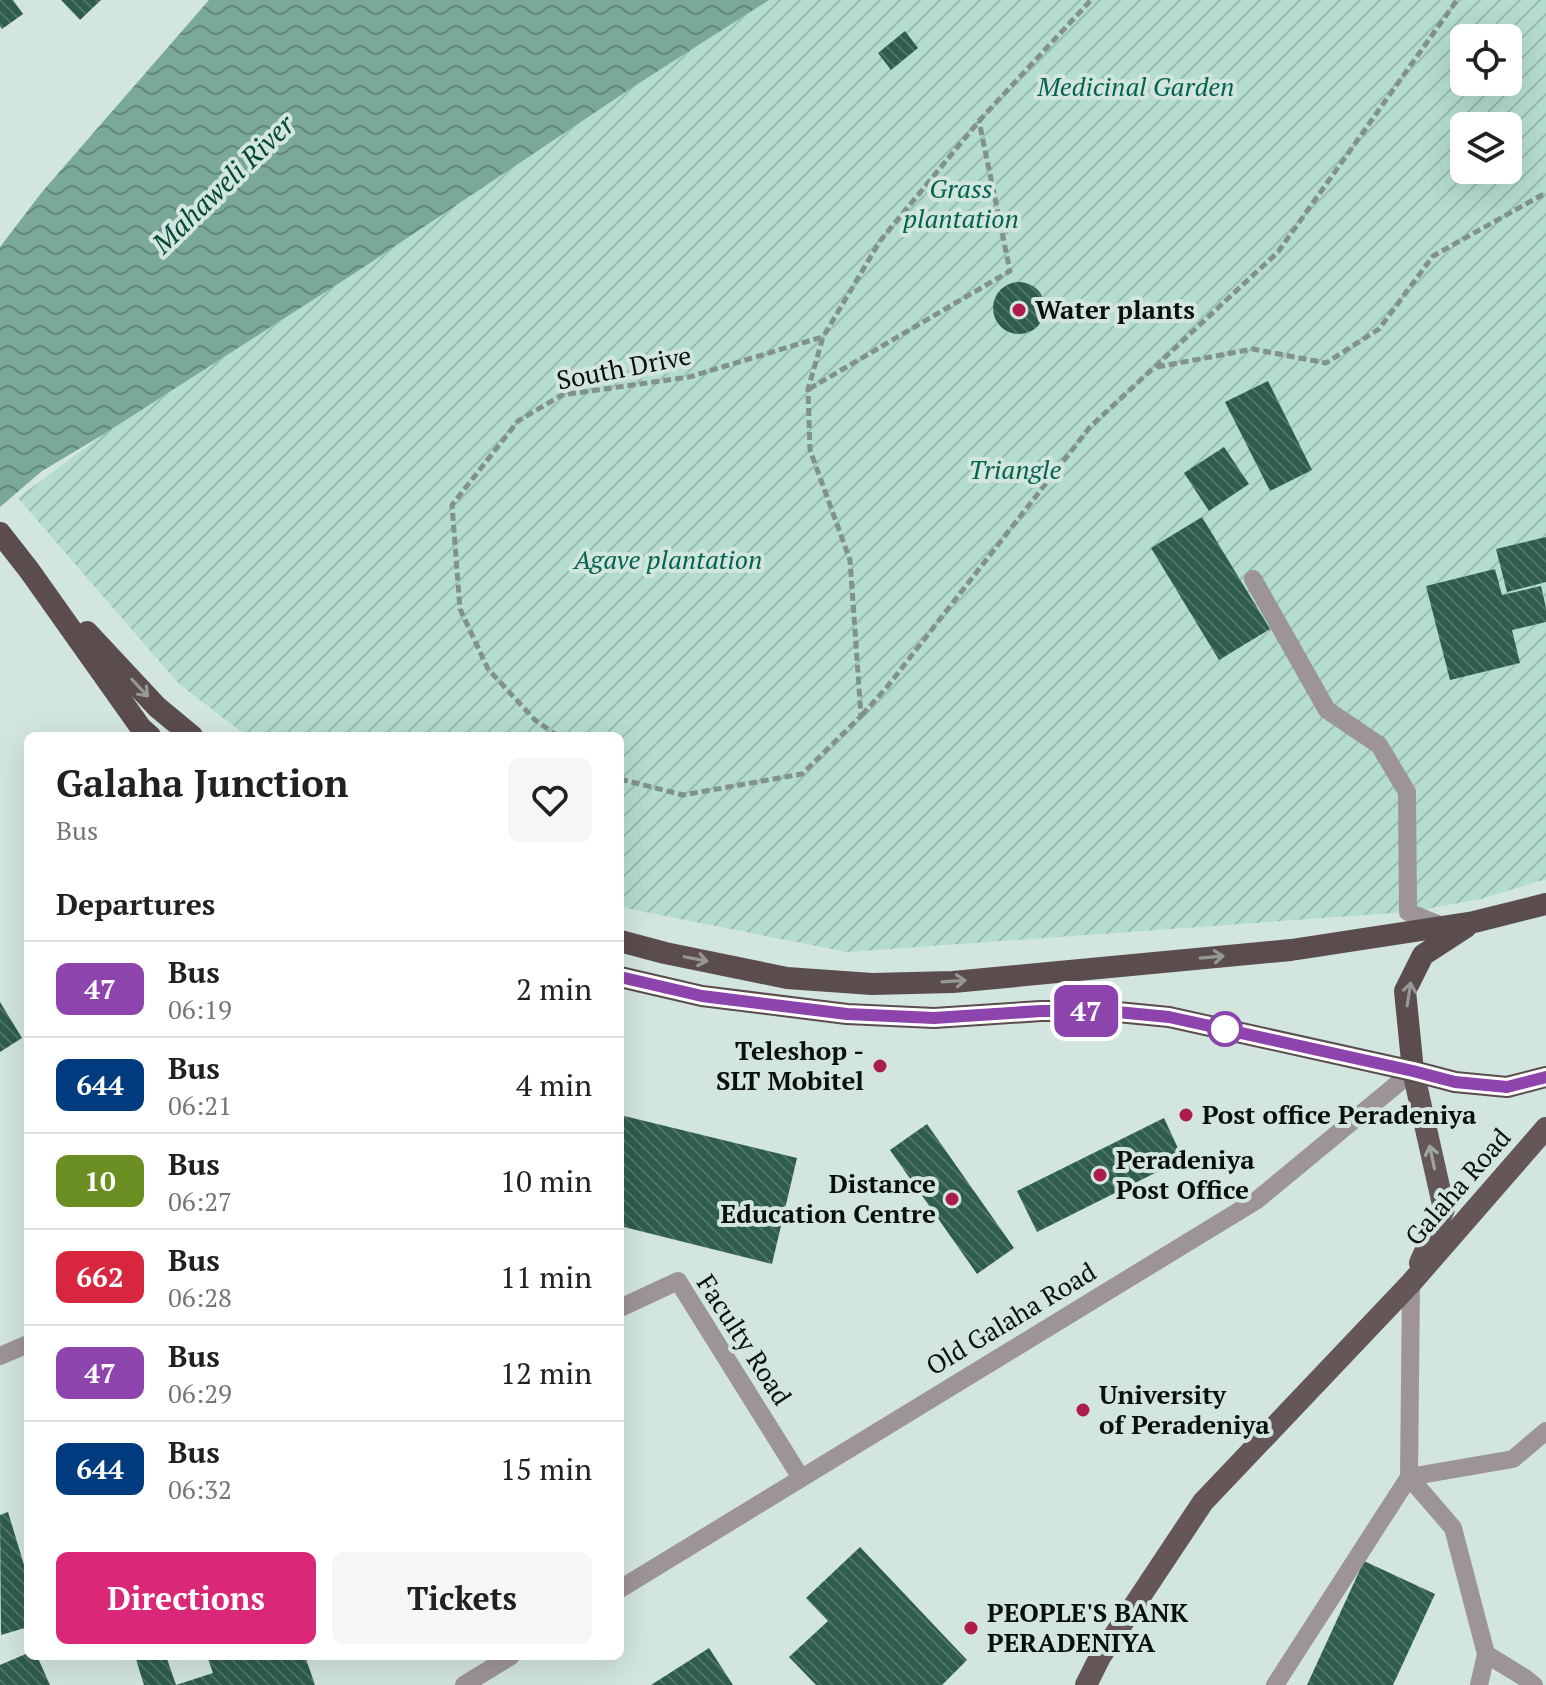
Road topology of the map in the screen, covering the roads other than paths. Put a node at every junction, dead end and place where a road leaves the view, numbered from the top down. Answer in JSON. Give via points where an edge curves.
{"nodes":[{"id":1,"x":0,"y":533,"type":"edge"},
{"id":2,"x":29,"y":570,"type":"junction"},
{"id":3,"x":1253,"y":579,"type":"dead end"},
{"id":4,"x":146,"y":732,"type":"edge"},
{"id":5,"x":187,"y":732,"type":"edge"},
{"id":6,"x":1546,"y":904,"type":"edge"},
{"id":7,"x":1516,"y":913,"type":"junction"},
{"id":8,"x":1546,"y":921,"type":"edge"},
{"id":9,"x":1474,"y":922,"type":"junction"},
{"id":10,"x":1445,"y":927,"type":"junction"},
{"id":11,"x":624,"y":942,"type":"edge"},
{"id":12,"x":624,"y":978,"type":"edge"},
{"id":13,"x":1413,"y":1071,"type":"junction"},
{"id":14,"x":1546,"y":1077,"type":"edge"},
{"id":15,"x":1546,"y":1128,"type":"edge"},
{"id":16,"x":1411,"y":1283,"type":"junction"},
{"id":17,"x":624,"y":1306,"type":"edge"},
{"id":18,"x":24,"y":1346,"type":"edge"},
{"id":19,"x":0,"y":1356,"type":"edge"},
{"id":20,"x":1546,"y":1431,"type":"edge"},
{"id":21,"x":1409,"y":1477,"type":"junction"},
{"id":22,"x":801,"y":1478,"type":"junction"},
{"id":23,"x":624,"y":1587,"type":"edge"},
{"id":24,"x":1486,"y":1654,"type":"junction"},
{"id":25,"x":505,"y":1660,"type":"edge"},
{"id":26,"x":464,"y":1685,"type":"edge"},
{"id":27,"x":1086,"y":1685,"type":"edge"},
{"id":28,"x":1275,"y":1685,"type":"edge"},
{"id":29,"x":1479,"y":1685,"type":"edge"},
{"id":30,"x":1534,"y":1685,"type":"edge"}],
"edges":[{"from":1,"to":2,"type":"highway"},
{"from":2,"to":4,"type":"highway"},
{"from":2,"to":5,"type":"highway","one_way":true,"via":[[157,707]]},
{"from":3,"to":10,"type":"lane","via":[[1327,710],[1379,745],[1407,792],[1408,912]]},
{"from":6,"to":7,"type":"highway"},
{"from":7,"to":8,"type":"highway"},
{"from":7,"to":9,"type":"highway"},
{"from":9,"to":10,"type":"highway"},
{"from":13,"to":9,"type":"highway","one_way":true,"via":[[1405,991],[1423,955]]},
{"from":11,"to":10,"type":"highway","one_way":true,"via":[[787,978],[885,984],[1291,950]]},
{"from":12,"to":13,"type":"highway","via":[[702,996],[847,1014],[934,1018],[1094,1011],[1169,1017]]},
{"from":13,"to":14,"type":"highway","via":[[1507,1087]]},
{"from":16,"to":13,"type":"main road","name":"Galaha Road","one_way":true,"via":[[1444,1209]]},
{"from":13,"to":22,"type":"lane","name":"Old Galaha Road","via":[[1257,1200]]},
{"from":15,"to":16,"type":"main road","name":"Galaha Road"},
{"from":16,"to":21,"type":"lane"},
{"from":16,"to":27,"type":"main road","name":"Galaha Road","via":[[1203,1502]]},
{"from":17,"to":22,"type":"lane","name":"Faculty Road","via":[[678,1281]]},
{"from":18,"to":19,"type":"lane"},
{"from":20,"to":21,"type":"lane","via":[[1513,1459]]},
{"from":21,"to":24,"type":"lane","via":[[1453,1528]]},
{"from":21,"to":28,"type":"lane"},
{"from":22,"to":23,"type":"lane","name":"Old Galaha Road"},
{"from":24,"to":29,"type":"lane"},
{"from":24,"to":30,"type":"lane"},
{"from":25,"to":26,"type":"lane"}]}
